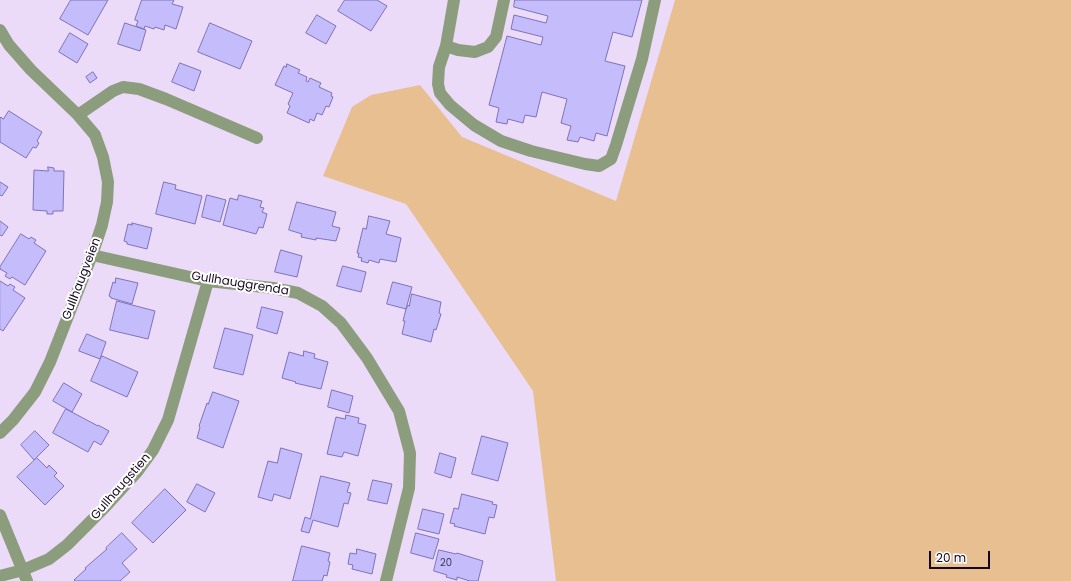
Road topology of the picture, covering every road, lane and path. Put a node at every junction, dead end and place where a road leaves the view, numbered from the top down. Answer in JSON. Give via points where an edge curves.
{"nodes":[{"id":1,"x":454,"y":0,"type":"edge"},
{"id":2,"x":504,"y":0,"type":"edge"},
{"id":3,"x":655,"y":0,"type":"edge"},
{"id":4,"x":0,"y":30,"type":"edge"},
{"id":5,"x":446,"y":46,"type":"junction"},
{"id":6,"x":78,"y":115,"type":"junction"},
{"id":7,"x":256,"y":138,"type":"dead end"},
{"id":8,"x":92,"y":254,"type":"junction"},
{"id":9,"x":208,"y":282,"type":"junction"},
{"id":10,"x":0,"y":433,"type":"edge"},
{"id":11,"x":0,"y":515,"type":"edge"},
{"id":12,"x":0,"y":576,"type":"edge"},
{"id":13,"x":25,"y":576,"type":"edge"},
{"id":14,"x":386,"y":581,"type":"edge"}],
"edges":[{"from":1,"to":5,"type":"street"},
{"from":2,"to":5,"type":"street","via":[[496,37],[488,47],[475,52]]},
{"from":3,"to":5,"type":"street","via":[[642,58],[616,145],[611,159],[599,166],[501,141],[474,125],[450,106],[440,93],[439,67]]},
{"from":4,"to":6,"type":"street","name":"Gullhaugveien","via":[[9,45],[31,70]]},
{"from":6,"to":7,"type":"street","via":[[113,91],[123,87],[139,89]]},
{"from":6,"to":8,"type":"street","name":"Gullhaugveien","via":[[95,135],[108,182],[102,225]]},
{"from":8,"to":9,"type":"street","name":"Gullhauggrenda"},
{"from":8,"to":10,"type":"street","name":"Gullhaugveien","via":[[50,362],[35,392]]},
{"from":9,"to":13,"type":"street","name":"Gullhaugstien","via":[[168,420],[153,450],[137,472],[67,545]]},
{"from":9,"to":14,"type":"street","name":"Gullhauggrenda","via":[[298,293],[322,306],[341,323],[367,358],[399,411],[410,453],[409,488]]},
{"from":11,"to":13,"type":"street"},
{"from":12,"to":13,"type":"street","name":"Gullhaugstien"}]}
